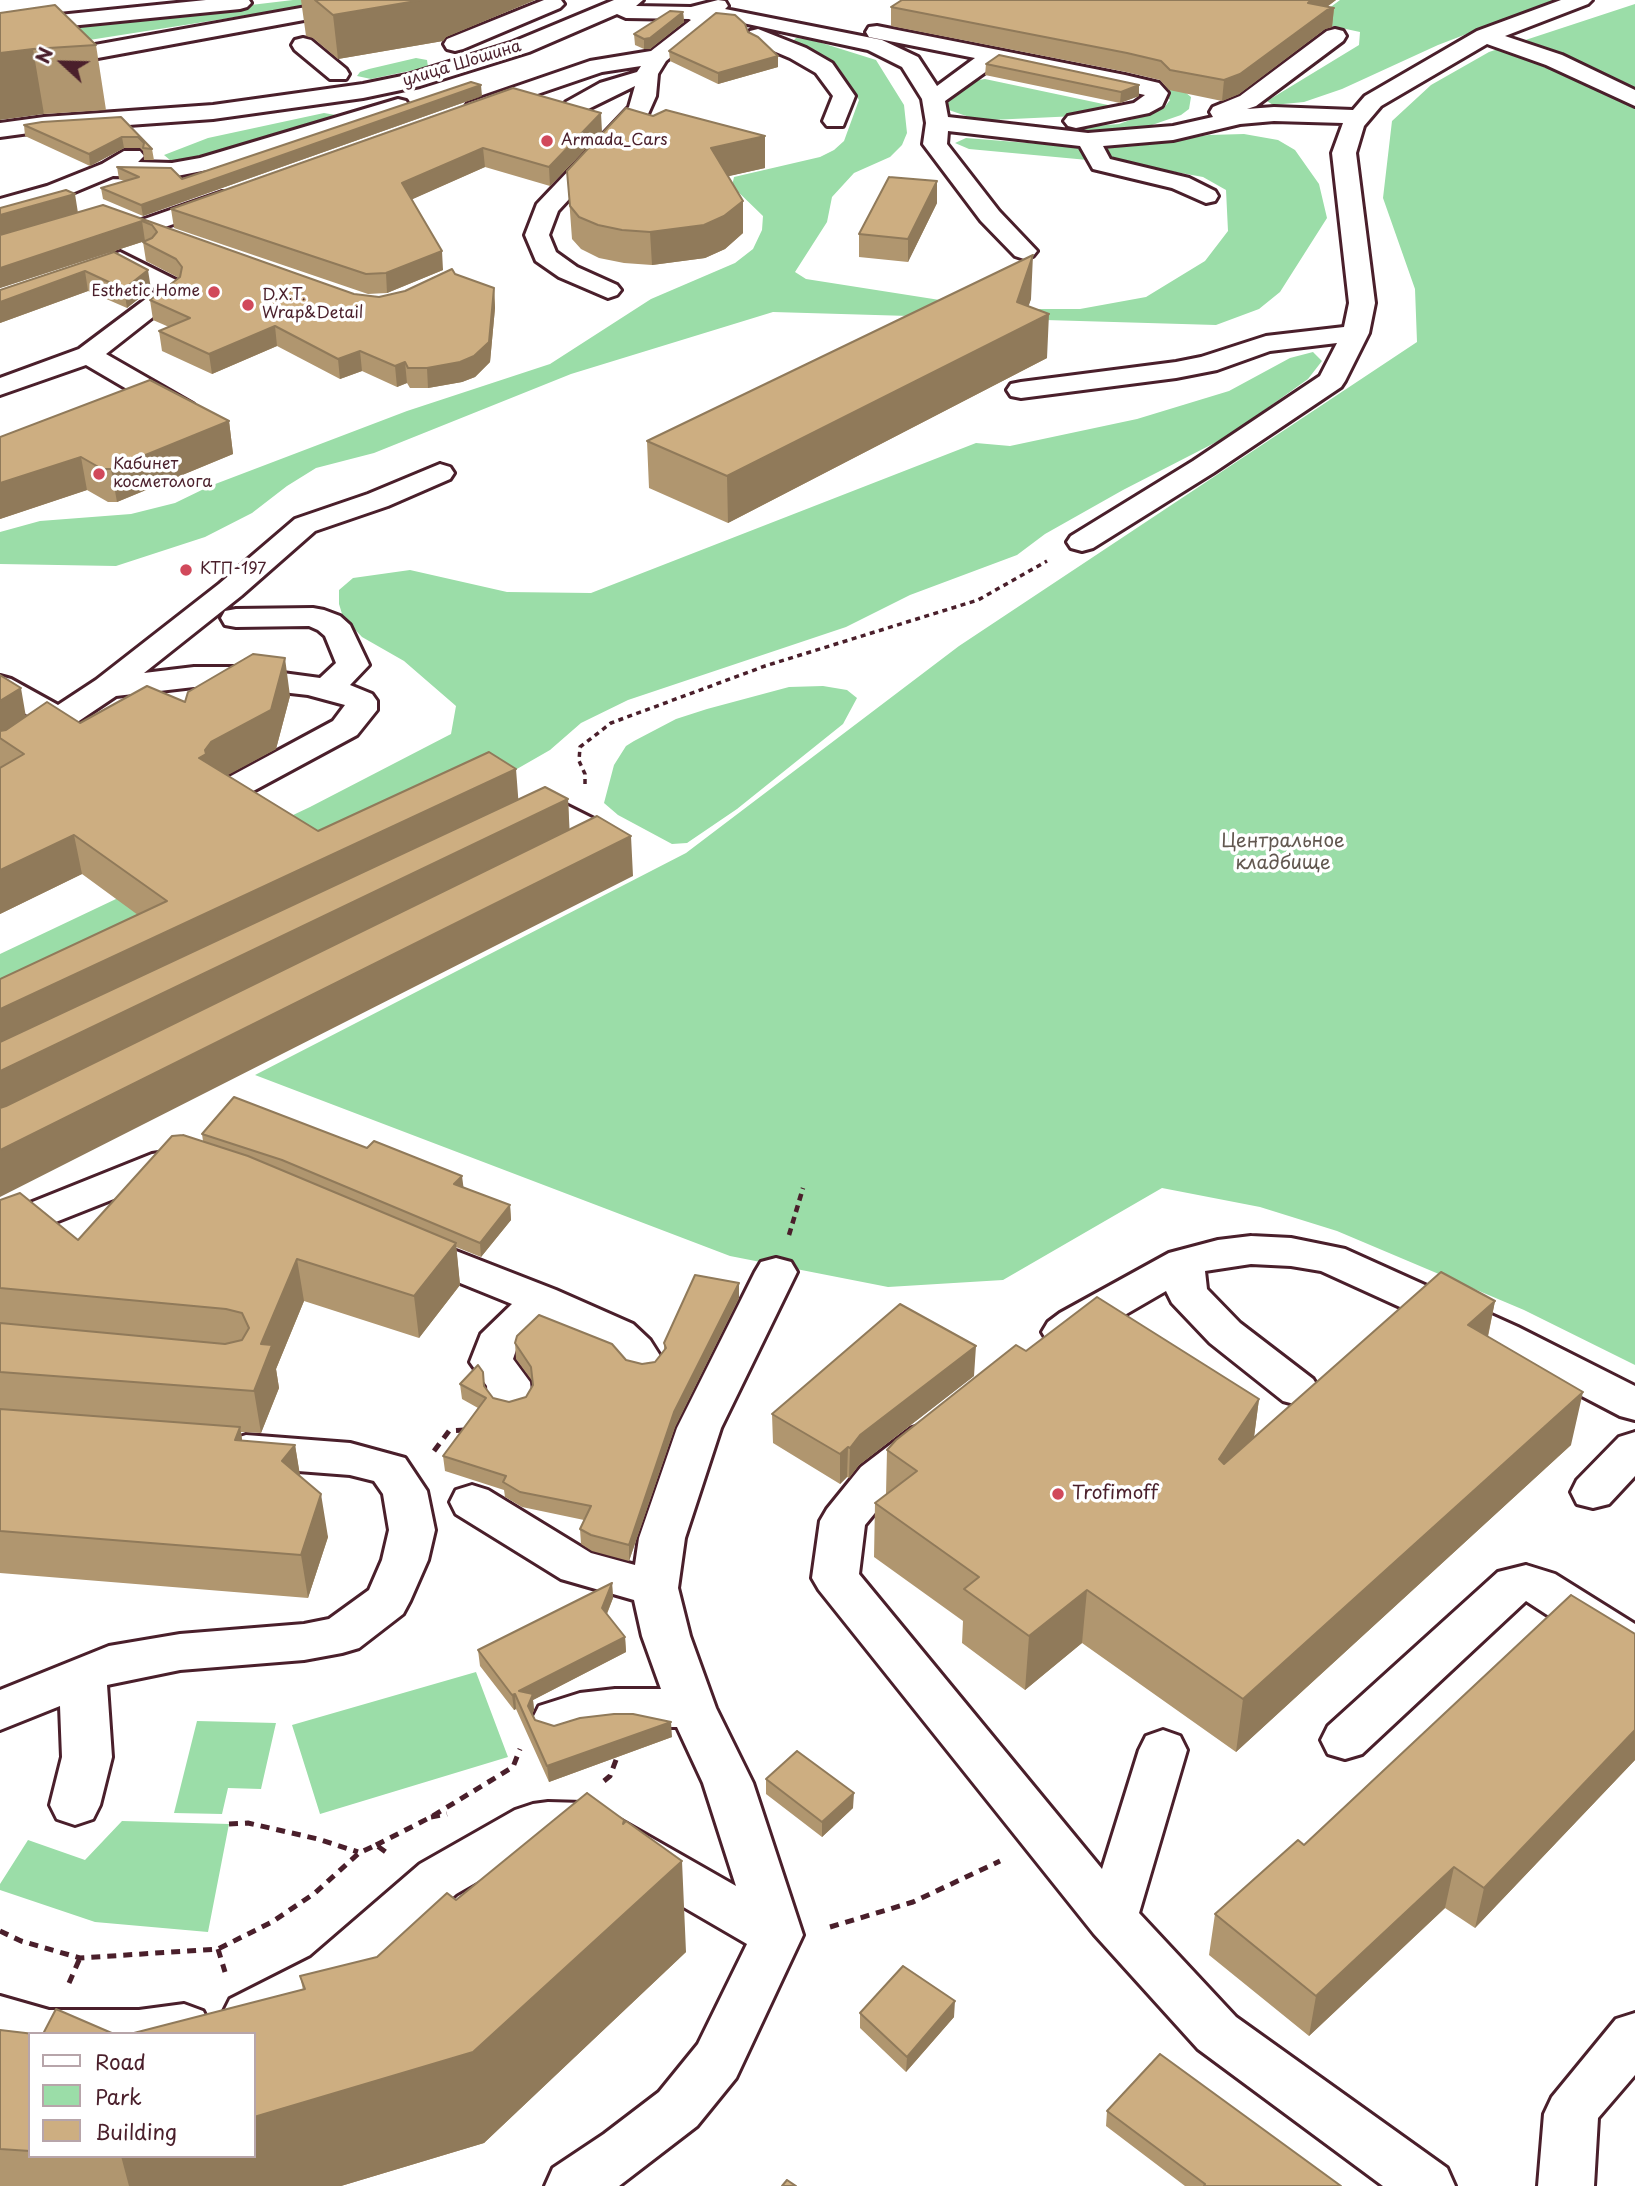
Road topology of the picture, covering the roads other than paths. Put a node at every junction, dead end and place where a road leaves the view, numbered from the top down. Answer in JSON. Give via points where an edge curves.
{"nodes":[{"id":1,"x":81,"y":0,"type":"edge"},
{"id":2,"x":262,"y":0,"type":"edge"},
{"id":3,"x":380,"y":0,"type":"edge"},
{"id":4,"x":735,"y":0,"type":"edge"},
{"id":5,"x":1581,"y":0,"type":"edge"},
{"id":6,"x":553,"y":4,"type":"dead end"},
{"id":7,"x":622,"y":7,"type":"edge"},
{"id":8,"x":692,"y":11,"type":"edge"},
{"id":9,"x":803,"y":18,"type":"dead end"},
{"id":10,"x":0,"y":26,"type":"edge"},
{"id":11,"x":1335,"y":36,"type":"dead end"},
{"id":12,"x":1485,"y":36,"type":"junction"},
{"id":13,"x":303,"y":45,"type":"dead end"},
{"id":14,"x":993,"y":56,"type":"junction"},
{"id":15,"x":653,"y":65,"type":"junction"},
{"id":16,"x":0,"y":69,"type":"edge"},
{"id":17,"x":338,"y":74,"type":"junction"},
{"id":18,"x":427,"y":76,"type":"junction"},
{"id":19,"x":363,"y":91,"type":"junction"},
{"id":20,"x":933,"y":99,"type":"junction"},
{"id":21,"x":1635,"y":99,"type":"edge"},
{"id":22,"x":285,"y":103,"type":"junction"},
{"id":23,"x":574,"y":107,"type":"edge"},
{"id":24,"x":456,"y":115,"type":"edge"},
{"id":25,"x":135,"y":116,"type":"junction"},
{"id":26,"x":1359,"y":117,"type":"junction"},
{"id":27,"x":835,"y":121,"type":"dead end"},
{"id":28,"x":938,"y":123,"type":"junction"},
{"id":29,"x":1201,"y":124,"type":"junction"},
{"id":30,"x":0,"y":130,"type":"edge"},
{"id":31,"x":1020,"y":133,"type":"junction"},
{"id":32,"x":193,"y":135,"type":"dead end"},
{"id":33,"x":1088,"y":140,"type":"junction"},
{"id":34,"x":254,"y":149,"type":"junction"},
{"id":35,"x":110,"y":169,"type":"junction"},
{"id":36,"x":56,"y":191,"type":"junction"},
{"id":37,"x":150,"y":191,"type":"edge"},
{"id":38,"x":246,"y":191,"type":"edge"},
{"id":39,"x":1206,"y":196,"type":"dead end"},
{"id":40,"x":0,"y":206,"type":"edge"},
{"id":41,"x":93,"y":206,"type":"edge"},
{"id":42,"x":118,"y":217,"type":"edge"},
{"id":43,"x":142,"y":228,"type":"junction"},
{"id":44,"x":1024,"y":251,"type":"dead end"},
{"id":45,"x":608,"y":290,"type":"dead end"},
{"id":46,"x":1356,"y":332,"type":"junction"},
{"id":47,"x":88,"y":355,"type":"junction"},
{"id":48,"x":0,"y":387,"type":"edge"},
{"id":49,"x":1021,"y":390,"type":"dead end"},
{"id":50,"x":205,"y":423,"type":"edge"},
{"id":51,"x":440,"y":473,"type":"dead end"},
{"id":52,"x":1082,"y":542,"type":"road end"},
{"id":53,"x":236,"y":618,"type":"dead end"},
{"id":54,"x":0,"y":686,"type":"edge"},
{"id":55,"x":107,"y":687,"type":"junction"},
{"id":56,"x":327,"y":689,"type":"junction"},
{"id":57,"x":58,"y":719,"type":"junction"},
{"id":58,"x":0,"y":758,"type":"edge"},
{"id":59,"x":230,"y":790,"type":"edge"},
{"id":60,"x":494,"y":836,"type":"edge"},
{"id":61,"x":538,"y":870,"type":"edge"},
{"id":62,"x":220,"y":1168,"type":"edge"},
{"id":63,"x":0,"y":1230,"type":"edge"},
{"id":64,"x":381,"y":1234,"type":"edge"},
{"id":65,"x":781,"y":1258,"type":"road end"},
{"id":66,"x":1184,"y":1263,"type":"junction"},
{"id":67,"x":541,"y":1300,"type":"junction"},
{"id":68,"x":1034,"y":1356,"type":"edge"},
{"id":69,"x":643,"y":1362,"type":"edge"},
{"id":70,"x":1298,"y":1391,"type":"dead end"},
{"id":71,"x":510,"y":1400,"type":"edge"},
{"id":72,"x":1635,"y":1405,"type":"edge"},
{"id":73,"x":961,"y":1413,"type":"edge"},
{"id":74,"x":211,"y":1448,"type":"edge"},
{"id":75,"x":1635,"y":1448,"type":"edge"},
{"id":76,"x":1593,"y":1492,"type":"dead end"},
{"id":77,"x":472,"y":1502,"type":"road end"},
{"id":78,"x":655,"y":1588,"type":"junction"},
{"id":79,"x":1635,"y":1648,"type":"edge"},
{"id":80,"x":83,"y":1675,"type":"junction"},
{"id":81,"x":10,"y":1696,"type":"edge"},
{"id":82,"x":692,"y":1708,"type":"junction"},
{"id":83,"x":556,"y":1720,"type":"road end"},
{"id":84,"x":1345,"y":1740,"type":"dead end"},
{"id":85,"x":1163,"y":1750,"type":"dead end"},
{"id":86,"x":75,"y":1805,"type":"dead end"},
{"id":87,"x":1112,"y":1919,"type":"junction"},
{"id":88,"x":777,"y":1935,"type":"junction"},
{"id":89,"x":0,"y":2019,"type":"edge"},
{"id":90,"x":45,"y":2032,"type":"edge"},
{"id":91,"x":153,"y":2032,"type":"edge"},
{"id":92,"x":1635,"y":2036,"type":"edge"},
{"id":93,"x":573,"y":2186,"type":"edge"},
{"id":94,"x":1427,"y":2186,"type":"edge"},
{"id":95,"x":1566,"y":2186,"type":"edge"}],
"edges":[{"from":1,"to":10,"type":"street"},
{"from":2,"to":10,"type":"street"},
{"from":3,"to":16,"type":"street"},
{"from":4,"to":8,"type":"street"},
{"from":5,"to":12,"type":"street"},
{"from":6,"to":18,"type":"street","via":[[444,49]]},
{"from":7,"to":8,"type":"street"},
{"from":7,"to":18,"type":"street","name":"улица Шошина","via":[[521,47]]},
{"from":7,"to":34,"type":"street","via":[[575,46],[516,72]]},
{"from":8,"to":15,"type":"street"},
{"from":8,"to":20,"type":"street","via":[[874,45],[909,62]]},
{"from":8,"to":27,"type":"street","via":[[824,68],[844,96]]},
{"from":9,"to":14,"type":"street"},
{"from":11,"to":29,"type":"street","via":[[1248,101]]},
{"from":12,"to":21,"type":"street","via":[[1553,60]]},
{"from":12,"to":26,"type":"street","via":[[1373,101]]},
{"from":13,"to":17,"type":"street"},
{"from":14,"to":20,"type":"street"},
{"from":14,"to":31,"type":"street","via":[[1151,88],[1157,93],[1154,101],[1141,108],[1042,124]]},
{"from":15,"to":23,"type":"street"},
{"from":15,"to":24,"type":"street","via":[[598,66]]},
{"from":15,"to":45,"type":"street","via":[[640,109],[546,209],[537,235],[545,256]]},
{"from":17,"to":19,"type":"street"},
{"from":17,"to":25,"type":"street","via":[[194,96]]},
{"from":18,"to":19,"type":"street","name":"улица Шошина"},
{"from":19,"to":22,"type":"street","name":"улица Шошина"},
{"from":20,"to":28,"type":"street"},
{"from":22,"to":25,"type":"street","name":"улица Шошина"},
{"from":22,"to":32,"type":"street","name":"улица Шошина"},
{"from":25,"to":30,"type":"street","name":"улица Шошина"},
{"from":25,"to":35,"type":"street","via":[[151,139]]},
{"from":26,"to":29,"type":"street","via":[[1274,114]]},
{"from":26,"to":46,"type":"street","via":[[1344,153],[1362,303]]},
{"from":28,"to":31,"type":"street"},
{"from":28,"to":44,"type":"street","via":[[935,144],[990,216]]},
{"from":29,"to":33,"type":"street","via":[[1173,133]]},
{"from":31,"to":33,"type":"street"},
{"from":33,"to":39,"type":"street","via":[[1101,164],[1180,183]]},
{"from":34,"to":35,"type":"street","via":[[172,170]]},
{"from":34,"to":37,"type":"street","via":[[243,160]]},
{"from":35,"to":36,"type":"street"},
{"from":36,"to":40,"type":"street"},
{"from":36,"to":41,"type":"street"},
{"from":38,"to":43,"type":"street"},
{"from":42,"to":43,"type":"street"},
{"from":43,"to":47,"type":"street","via":[[174,240],[108,264],[169,286],[167,295]]},
{"from":46,"to":49,"type":"street","via":[[1266,344],[1176,370]]},
{"from":46,"to":52,"type":"street","via":[[1331,382]]},
{"from":47,"to":48,"type":"street"},
{"from":47,"to":50,"type":"street"},
{"from":51,"to":55,"type":"street","via":[[305,526]]},
{"from":53,"to":56,"type":"street","via":[[313,617],[329,623],[339,632],[353,665]]},
{"from":54,"to":57,"type":"street"},
{"from":55,"to":56,"type":"street","via":[[238,677]]},
{"from":55,"to":57,"type":"street"},
{"from":56,"to":59,"type":"street","via":[[361,701],[355,718],[345,728]]},
{"from":57,"to":58,"type":"street"},
{"from":60,"to":61,"type":"street","via":[[552,811],[597,838]]},
{"from":62,"to":63,"type":"street","via":[[191,1161],[166,1163]]},
{"from":64,"to":67,"type":"street"},
{"from":65,"to":78,"type":"street","via":[[699,1428],[662,1538]]},
{"from":66,"to":68,"type":"street","via":[[1075,1323]]},
{"from":66,"to":70,"type":"street","via":[[1187,1293],[1225,1333]]},
{"from":66,"to":72,"type":"street","via":[[1251,1250],[1330,1259],[1503,1337]]},
{"from":67,"to":69,"type":"street","via":[[618,1335]]},
{"from":67,"to":71,"type":"street","via":[[496,1344],[491,1362],[508,1382]]},
{"from":73,"to":87,"type":"street","via":[[877,1479],[843,1521],[835,1578]]},
{"from":74,"to":80,"type":"street","via":[[349,1459],[389,1469],[405,1491],[412,1530],[387,1601],[342,1635],[180,1652],[109,1664]]},
{"from":75,"to":76,"type":"street"},
{"from":77,"to":78,"type":"street","via":[[577,1567]]},
{"from":78,"to":82,"type":"street","via":[[666,1636]]},
{"from":79,"to":84,"type":"street","via":[[1539,1586],[1514,1584]]},
{"from":80,"to":81,"type":"street"},
{"from":80,"to":86,"type":"street","via":[[87,1757]]},
{"from":82,"to":83,"type":"street","via":[[615,1708]]},
{"from":82,"to":88,"type":"street","via":[[727,1783]]},
{"from":85,"to":87,"type":"street"},
{"from":87,"to":94,"type":"street","via":[[1217,2034]]},
{"from":88,"to":91,"type":"street","via":[[583,1824],[548,1822],[533,1825],[438,1879],[330,1974],[240,2020]]},
{"from":88,"to":93,"type":"street","via":[[717,2061],[678,2109]]},
{"from":89,"to":90,"type":"street"},
{"from":92,"to":95,"type":"street","via":[[1571,2115]]}]}
